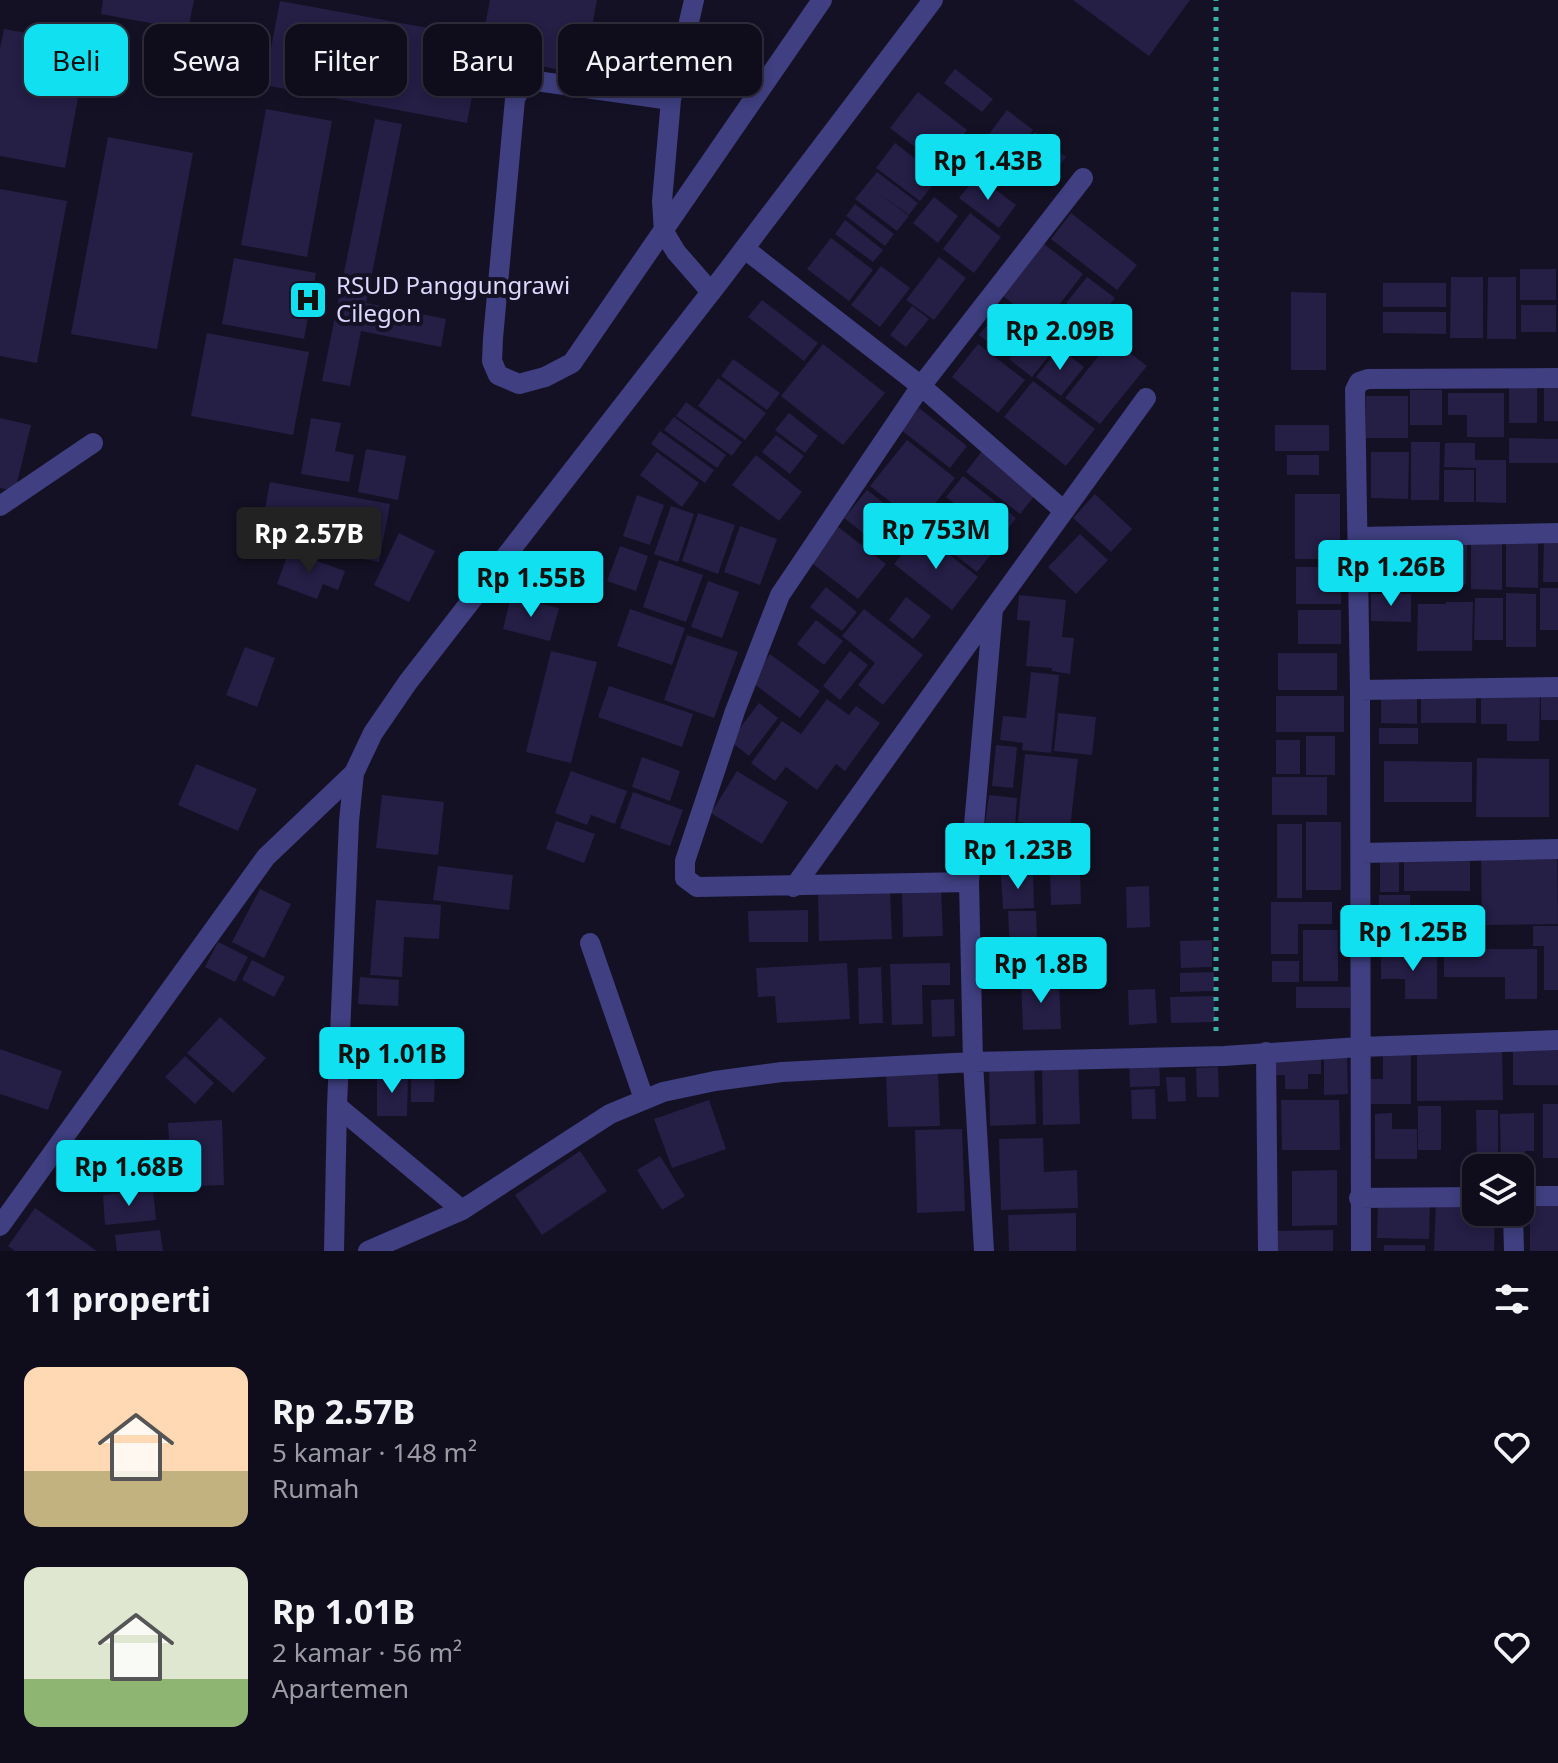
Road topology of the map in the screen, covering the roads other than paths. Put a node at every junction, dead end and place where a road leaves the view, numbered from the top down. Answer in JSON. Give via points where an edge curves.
{"nodes":[{"id":1,"x":694,"y":0,"type":"edge"},
{"id":2,"x":822,"y":0,"type":"edge"},
{"id":3,"x":933,"y":0,"type":"edge"},
{"id":4,"x":671,"y":100,"type":"junction"},
{"id":5,"x":1083,"y":178,"type":"dead end"},
{"id":6,"x":664,"y":232,"type":"junction"},
{"id":7,"x":745,"y":249,"type":"junction"},
{"id":8,"x":711,"y":292,"type":"junction"},
{"id":9,"x":1558,"y":378,"type":"edge"},
{"id":10,"x":921,"y":386,"type":"junction"},
{"id":11,"x":1146,"y":398,"type":"dead end"},
{"id":12,"x":93,"y":443,"type":"dead end"},
{"id":13,"x":0,"y":506,"type":"edge"},
{"id":14,"x":1063,"y":510,"type":"junction"},
{"id":15,"x":1558,"y":533,"type":"edge"},
{"id":16,"x":1359,"y":537,"type":"junction"},
{"id":17,"x":993,"y":609,"type":"junction"},
{"id":18,"x":1558,"y":687,"type":"edge"},
{"id":19,"x":1360,"y":690,"type":"junction"},
{"id":20,"x":354,"y":773,"type":"junction"},
{"id":21,"x":1558,"y":849,"type":"edge"},
{"id":22,"x":1361,"y":853,"type":"junction"},
{"id":23,"x":969,"y":882,"type":"junction"},
{"id":24,"x":794,"y":887,"type":"junction"},
{"id":25,"x":590,"y":943,"type":"dead end"},
{"id":26,"x":1558,"y":1040,"type":"edge"},
{"id":27,"x":1360,"y":1047,"type":"junction"},
{"id":28,"x":1260,"y":1053,"type":"junction"},
{"id":29,"x":973,"y":1062,"type":"junction"},
{"id":30,"x":644,"y":1099,"type":"junction"},
{"id":31,"x":337,"y":1106,"type":"junction"},
{"id":32,"x":1534,"y":1196,"type":"edge"},
{"id":33,"x":1558,"y":1196,"type":"edge"},
{"id":34,"x":1462,"y":1197,"type":"edge"},
{"id":35,"x":1359,"y":1198,"type":"junction"},
{"id":36,"x":462,"y":1210,"type":"junction"},
{"id":37,"x":0,"y":1226,"type":"edge"},
{"id":38,"x":1513,"y":1226,"type":"edge"},
{"id":39,"x":334,"y":1251,"type":"edge"},
{"id":40,"x":368,"y":1251,"type":"edge"},
{"id":41,"x":984,"y":1251,"type":"edge"},
{"id":42,"x":1268,"y":1251,"type":"edge"},
{"id":43,"x":1361,"y":1251,"type":"edge"},
{"id":44,"x":1514,"y":1251,"type":"edge"}],
"edges":[{"from":1,"to":4,"type":"street"},
{"from":2,"to":6,"type":"street"},
{"from":3,"to":7,"type":"street"},
{"from":4,"to":6,"type":"street"},
{"from":4,"to":6,"type":"street","via":[[529,80],[521,87],[510,143],[493,338],[492,361],[498,375],[519,384],[572,363]]},
{"from":5,"to":10,"type":"street"},
{"from":6,"to":8,"type":"street"},
{"from":7,"to":8,"type":"street"},
{"from":7,"to":10,"type":"street"},
{"from":8,"to":20,"type":"street","via":[[408,682],[373,733]]},
{"from":9,"to":16,"type":"street","via":[[1359,382]]},
{"from":10,"to":14,"type":"street"},
{"from":10,"to":24,"type":"street","via":[[780,595],[685,861],[685,878],[697,887]]},
{"from":11,"to":14,"type":"street"},
{"from":12,"to":13,"type":"street"},
{"from":14,"to":17,"type":"street"},
{"from":15,"to":16,"type":"street"},
{"from":16,"to":19,"type":"street"},
{"from":17,"to":23,"type":"street"},
{"from":17,"to":24,"type":"street"},
{"from":18,"to":19,"type":"street"},
{"from":19,"to":22,"type":"street"},
{"from":20,"to":31,"type":"street"},
{"from":20,"to":37,"type":"street","via":[[266,857]]},
{"from":21,"to":22,"type":"street"},
{"from":22,"to":27,"type":"street"},
{"from":23,"to":24,"type":"street"},
{"from":23,"to":29,"type":"street"},
{"from":25,"to":30,"type":"street"},
{"from":26,"to":27,"type":"street"},
{"from":27,"to":28,"type":"street"},
{"from":27,"to":35,"type":"street"},
{"from":28,"to":29,"type":"street"},
{"from":28,"to":42,"type":"street"},
{"from":29,"to":30,"type":"street","via":[[782,1072],[715,1081]]},
{"from":29,"to":41,"type":"street"},
{"from":30,"to":36,"type":"street","via":[[610,1114]]},
{"from":31,"to":36,"type":"street"},
{"from":31,"to":39,"type":"street"},
{"from":32,"to":33,"type":"street"},
{"from":34,"to":35,"type":"street"},
{"from":35,"to":43,"type":"street"},
{"from":36,"to":40,"type":"street"},
{"from":38,"to":44,"type":"street"}]}
